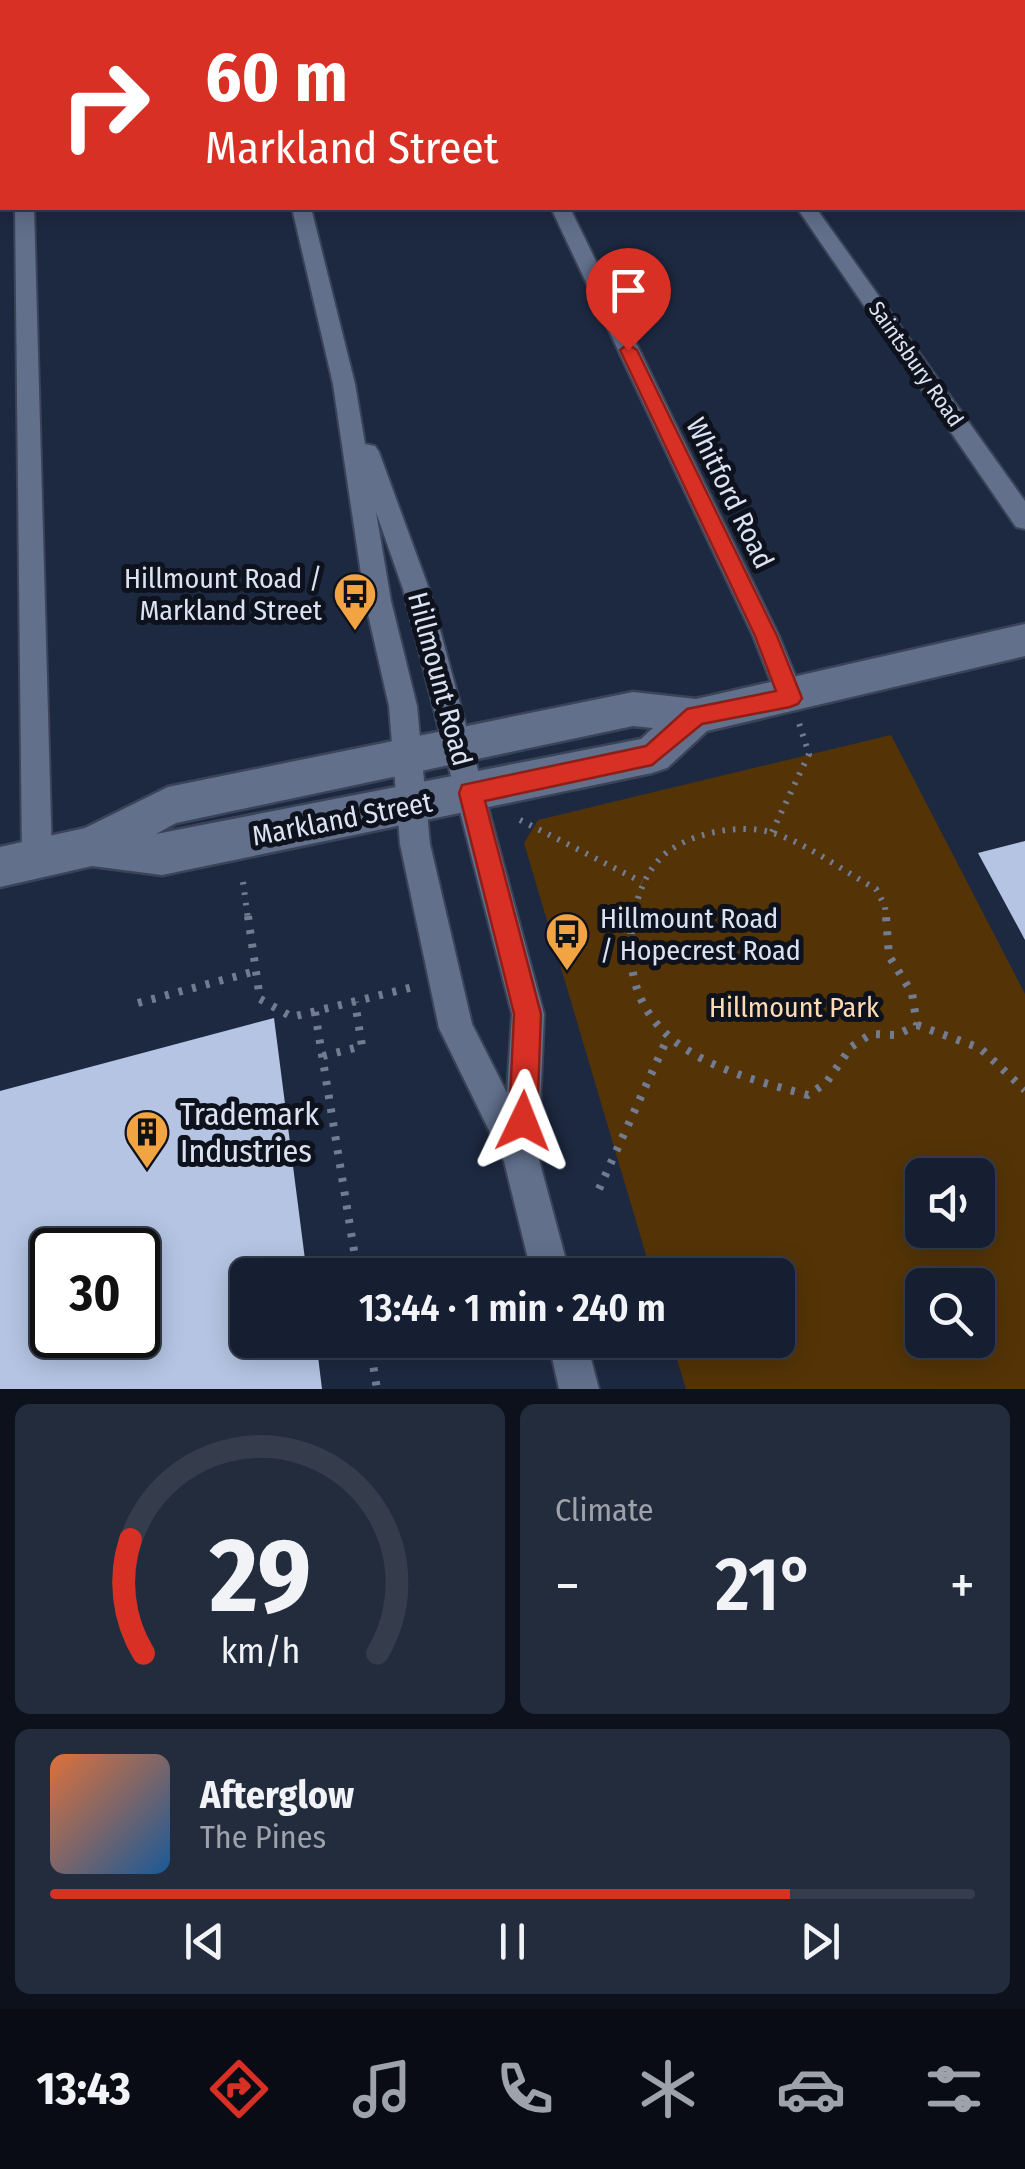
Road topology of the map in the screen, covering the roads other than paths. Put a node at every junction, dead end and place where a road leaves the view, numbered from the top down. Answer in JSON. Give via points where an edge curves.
{"nodes":[{"id":1,"x":24,"y":210,"type":"edge"},
{"id":2,"x":301,"y":210,"type":"edge"},
{"id":3,"x":561,"y":210,"type":"edge"},
{"id":4,"x":809,"y":210,"type":"edge"},
{"id":5,"x":344,"y":384,"type":"junction"},
{"id":6,"x":1025,"y":520,"type":"edge"},
{"id":7,"x":1025,"y":640,"type":"edge"},
{"id":8,"x":790,"y":698,"type":"junction"},
{"id":9,"x":696,"y":716,"type":"junction"},
{"id":10,"x":459,"y":745,"type":"junction"},
{"id":11,"x":407,"y":755,"type":"junction"},
{"id":12,"x":471,"y":793,"type":"junction"},
{"id":13,"x":411,"y":805,"type":"junction"},
{"id":14,"x":92,"y":846,"type":"junction"},
{"id":15,"x":19,"y":863,"type":"edge"},
{"id":16,"x":521,"y":1157,"type":"junction"},
{"id":17,"x":546,"y":1258,"type":"edge"},
{"id":18,"x":571,"y":1358,"type":"edge"},
{"id":19,"x":579,"y":1389,"type":"edge"}],
"edges":[{"from":1,"to":15,"type":"street"},
{"from":2,"to":5,"type":"street","name":"Hillmount Road"},
{"from":3,"to":8,"type":"street","name":"Whitford Road"},
{"from":4,"to":6,"type":"street","name":"Saintsbury Road"},
{"from":5,"to":10,"type":"street","name":"Hillmount Road","via":[[416,590]]},
{"from":5,"to":11,"type":"street","name":"Hillmount Road"},
{"from":7,"to":8,"type":"street","name":"Markland Street"},
{"from":8,"to":9,"type":"street","name":"Markland Street"},
{"from":9,"to":10,"type":"street","name":"Markland Street","via":[[632,709]]},
{"from":9,"to":12,"type":"street","name":"Markland Street","via":[[652,754]]},
{"from":10,"to":11,"type":"street","name":"Markland Street"},
{"from":10,"to":12,"type":"street","name":"Hillmount Road"},
{"from":11,"to":13,"type":"street","name":"Hillmount Road"},
{"from":11,"to":14,"type":"street","name":"Markland Street","via":[[168,806]]},
{"from":12,"to":13,"type":"street","name":"Markland Street"},
{"from":12,"to":16,"type":"street","name":"Hillmount Road","via":[[528,1014]]},
{"from":13,"to":14,"type":"street","name":"Markland Street","via":[[162,855]]},
{"from":13,"to":16,"type":"street","name":"Hillmount Road","via":[[456,1028]]},
{"from":14,"to":15,"type":"street","name":"Markland Street"},
{"from":16,"to":17,"type":"street","name":"Hillmount Road"},
{"from":18,"to":19,"type":"street"}]}
